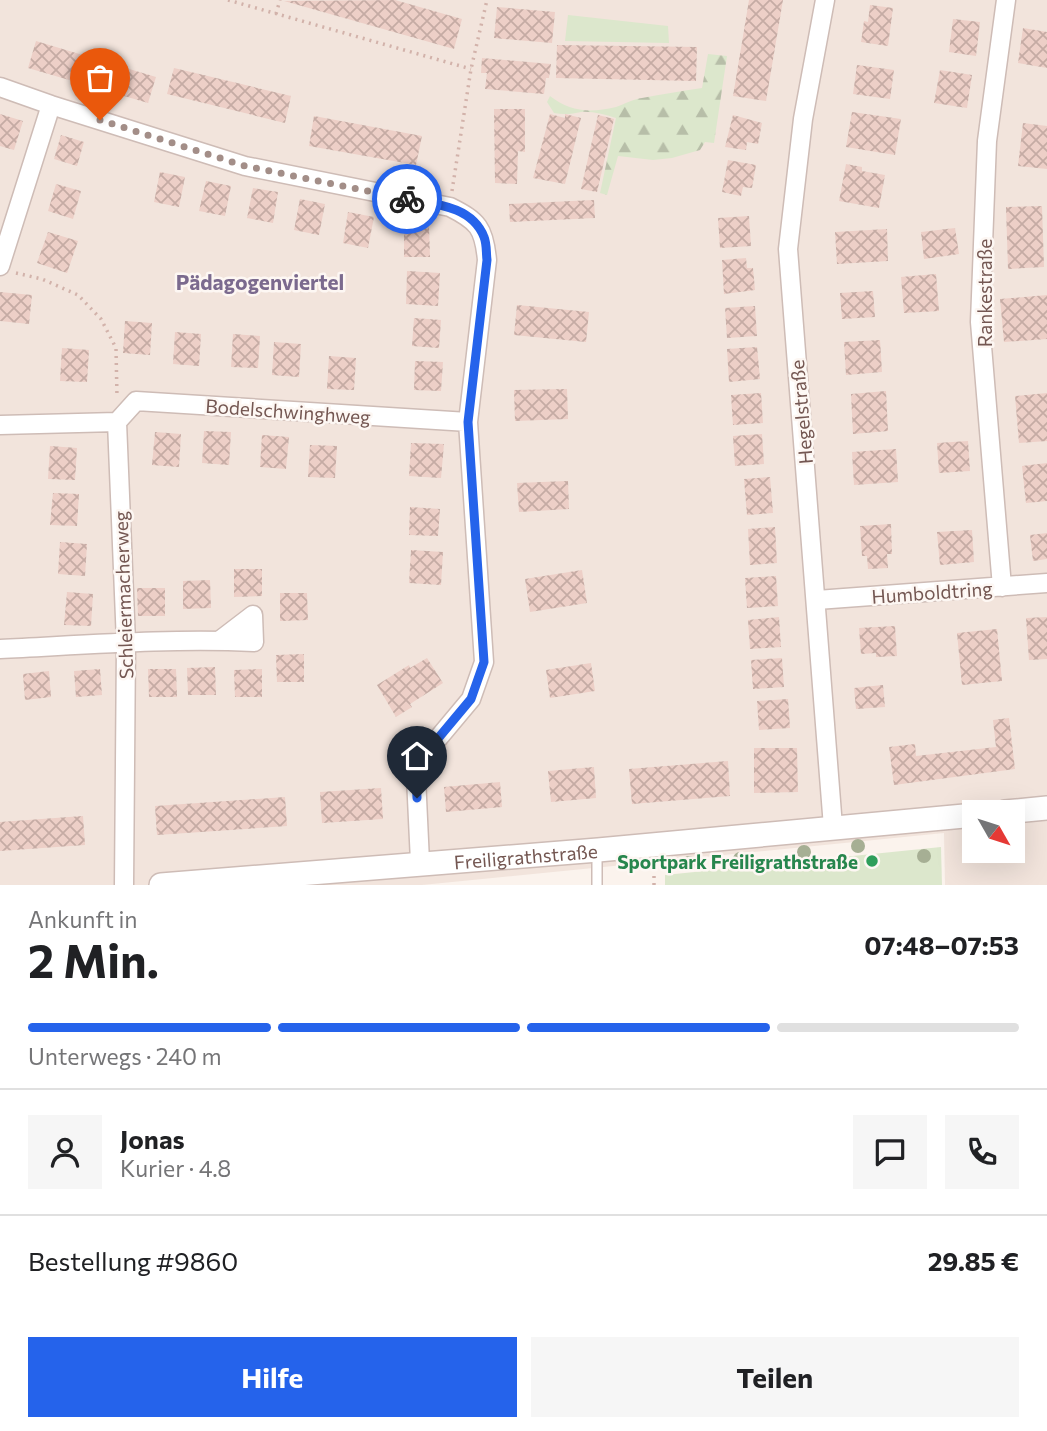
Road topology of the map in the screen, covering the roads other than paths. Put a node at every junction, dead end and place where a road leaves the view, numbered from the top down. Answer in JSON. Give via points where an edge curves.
{"nodes":[{"id":1,"x":825,"y":0,"type":"edge"},
{"id":2,"x":1006,"y":0,"type":"edge"},
{"id":3,"x":0,"y":87,"type":"edge"},
{"id":4,"x":51,"y":105,"type":"junction"},
{"id":5,"x":5,"y":269,"type":"edge"},
{"id":6,"x":117,"y":422,"type":"junction"},
{"id":7,"x":468,"y":422,"type":"junction"},
{"id":8,"x":0,"y":425,"type":"edge"},
{"id":9,"x":1047,"y":583,"type":"edge"},
{"id":10,"x":1002,"y":587,"type":"junction"},
{"id":11,"x":817,"y":600,"type":"junction"},
{"id":12,"x":219,"y":640,"type":"dead end"},
{"id":13,"x":126,"y":643,"type":"junction"},
{"id":14,"x":0,"y":649,"type":"edge"},
{"id":15,"x":1047,"y":808,"type":"edge"},
{"id":16,"x":1026,"y":810,"type":"edge"},
{"id":17,"x":962,"y":816,"type":"edge"},
{"id":18,"x":833,"y":827,"type":"junction"},
{"id":19,"x":597,"y":850,"type":"junction"},
{"id":20,"x":420,"y":862,"type":"junction"},
{"id":21,"x":124,"y":885,"type":"edge"},
{"id":22,"x":161,"y":885,"type":"edge"},
{"id":23,"x":597,"y":885,"type":"edge"}],
"edges":[{"from":1,"to":11,"type":"street","name":"Hegelstraße","via":[[803,119],[788,249]]},
{"from":2,"to":10,"type":"street","name":"Rankestraße","via":[[987,141],[980,322]]},
{"from":3,"to":4,"type":"street"},
{"from":4,"to":5,"type":"street"},
{"from":4,"to":7,"type":"street","via":[[245,166],[450,207],[471,218],[485,238],[487,260]]},
{"from":6,"to":7,"type":"street","name":"Bodelschwinghweg","via":[[136,401]]},
{"from":6,"to":8,"type":"street"},
{"from":6,"to":13,"type":"street","name":"Schleiermacherweg"},
{"from":7,"to":20,"type":"street","via":[[484,662],[471,699],[425,754],[416,777]]},
{"from":9,"to":10,"type":"street","name":"Humboldtring"},
{"from":10,"to":11,"type":"street","name":"Humboldtring"},
{"from":11,"to":18,"type":"street","name":"Hegelstraße"},
{"from":12,"to":13,"type":"street"},
{"from":13,"to":14,"type":"street"},
{"from":13,"to":21,"type":"street","name":"Schleiermacherweg"},
{"from":15,"to":16,"type":"street"},
{"from":17,"to":18,"type":"street","name":"Freiligrathstraße"},
{"from":18,"to":19,"type":"street","name":"Freiligrathstraße"},
{"from":19,"to":20,"type":"street","name":"Freiligrathstraße"},
{"from":19,"to":23,"type":"lane"},
{"from":20,"to":22,"type":"street","name":"Freiligrathstraße"}]}
